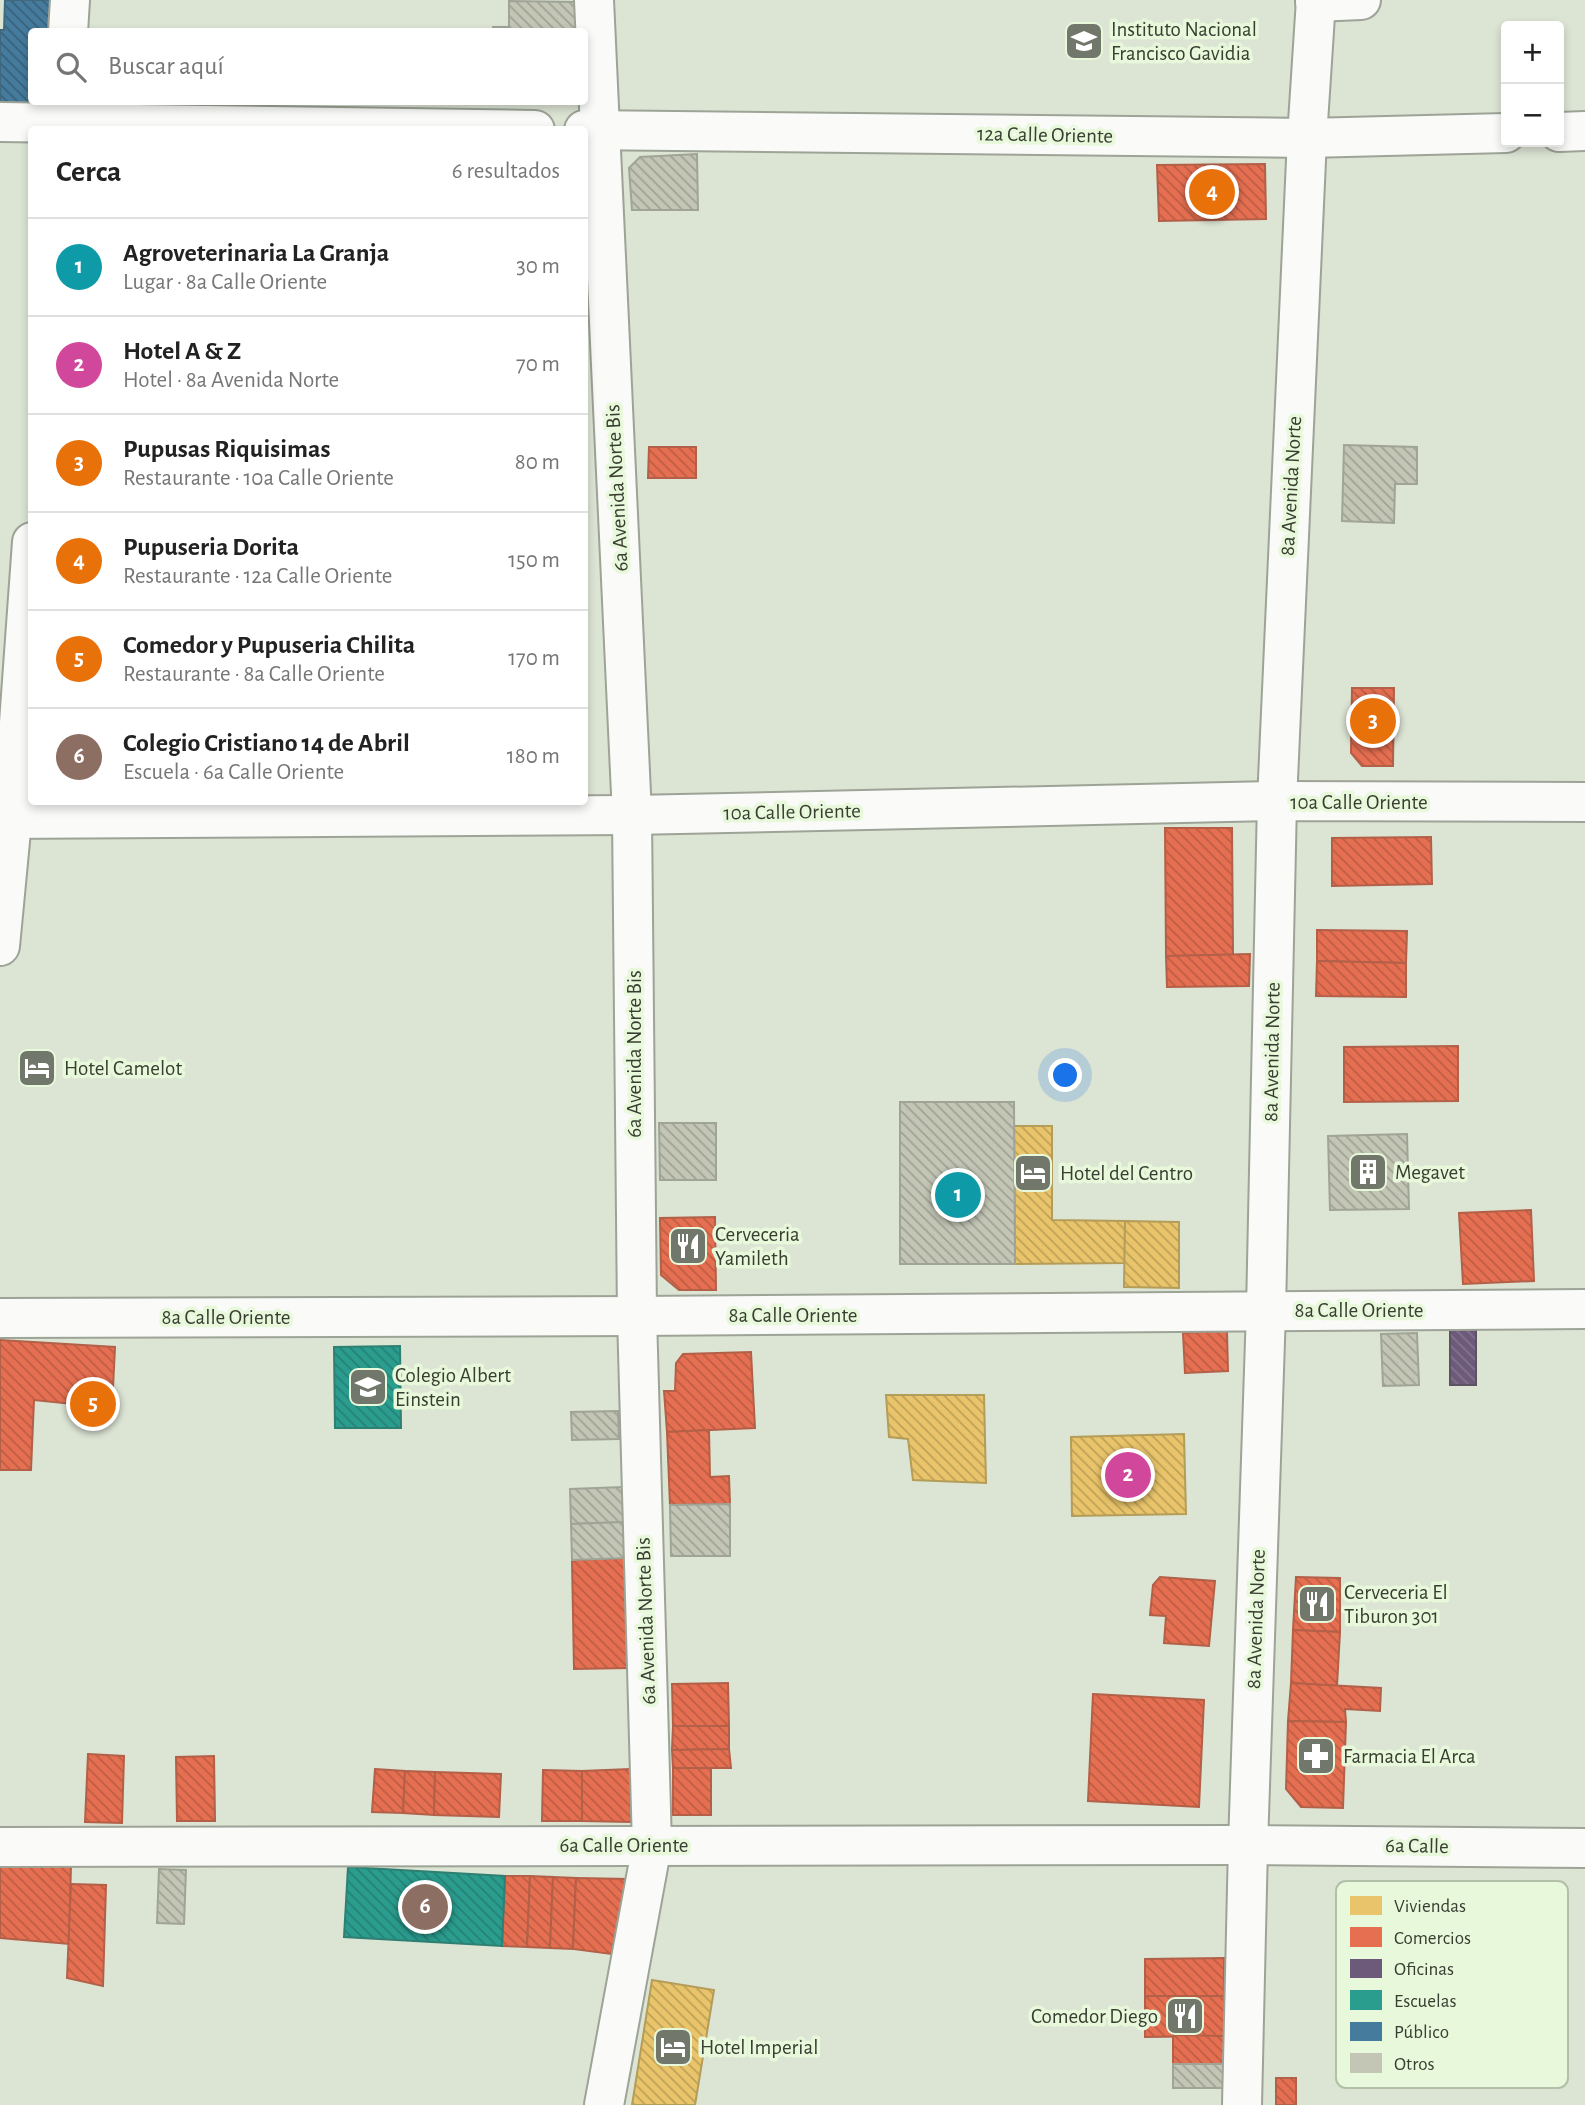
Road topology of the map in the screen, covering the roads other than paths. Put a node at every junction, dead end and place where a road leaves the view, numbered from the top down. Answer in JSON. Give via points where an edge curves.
{"nodes":[{"id":1,"x":70,"y":0,"type":"edge"},
{"id":2,"x":594,"y":0,"type":"edge"},
{"id":3,"x":1362,"y":0,"type":"edge"},
{"id":4,"x":1315,"y":1,"type":"edge"},
{"id":5,"x":68,"y":28,"type":"edge"},
{"id":6,"x":62,"y":118,"type":"edge"},
{"id":7,"x":0,"y":122,"type":"edge"},
{"id":8,"x":377,"y":126,"type":"edge"},
{"id":9,"x":592,"y":130,"type":"edge"},
{"id":10,"x":1585,"y":131,"type":"edge"},
{"id":11,"x":1564,"y":132,"type":"edge"},
{"id":12,"x":1501,"y":133,"type":"edge"},
{"id":13,"x":1307,"y":138,"type":"junction"},
{"id":14,"x":28,"y":585,"type":"edge"},
{"id":15,"x":1277,"y":802,"type":"junction"},
{"id":16,"x":1585,"y":802,"type":"edge"},
{"id":17,"x":632,"y":815,"type":"junction"},
{"id":18,"x":6,"y":820,"type":"edge"},
{"id":19,"x":0,"y":946,"type":"edge"},
{"id":20,"x":1585,"y":1308,"type":"edge"},
{"id":21,"x":1266,"y":1311,"type":"junction"},
{"id":22,"x":637,"y":1316,"type":"junction"},
{"id":23,"x":0,"y":1318,"type":"edge"},
{"id":24,"x":652,"y":1845,"type":"junction"},
{"id":25,"x":1248,"y":1845,"type":"junction"},
{"id":26,"x":0,"y":1847,"type":"edge"},
{"id":27,"x":1585,"y":1848,"type":"edge"},
{"id":28,"x":604,"y":2105,"type":"edge"},
{"id":29,"x":1242,"y":2105,"type":"edge"}],
"edges":[{"from":1,"to":5,"type":"street"},
{"from":2,"to":9,"type":"street","name":"6a Avenida Norte Bis"},
{"from":3,"to":4,"type":"street"},
{"from":4,"to":13,"type":"street","name":"8a Avenida Norte"},
{"from":6,"to":7,"type":"street"},
{"from":6,"to":8,"type":"street"},
{"from":9,"to":13,"type":"street","name":"12a Calle Oriente"},
{"from":9,"to":17,"type":"street","name":"6a Avenida Norte Bis"},
{"from":10,"to":11,"type":"street"},
{"from":12,"to":13,"type":"street","name":"12a Calle Oriente"},
{"from":13,"to":15,"type":"street","name":"8a Avenida Norte"},
{"from":14,"to":18,"type":"street"},
{"from":15,"to":16,"type":"street","name":"10a Calle Oriente"},
{"from":15,"to":17,"type":"street","name":"10a Calle Oriente"},
{"from":15,"to":21,"type":"street","name":"8a Avenida Norte"},
{"from":17,"to":18,"type":"street","name":"10a Calle Oriente"},
{"from":17,"to":22,"type":"street","name":"6a Avenida Norte Bis"},
{"from":18,"to":19,"type":"street"},
{"from":20,"to":21,"type":"street","name":"8a Calle Oriente"},
{"from":21,"to":22,"type":"street","name":"8a Calle Oriente"},
{"from":21,"to":25,"type":"street","name":"8a Avenida Norte"},
{"from":22,"to":23,"type":"street","name":"8a Calle Oriente"},
{"from":22,"to":24,"type":"street","name":"6a Avenida Norte Bis"},
{"from":24,"to":25,"type":"street","name":"6a Calle Oriente"},
{"from":24,"to":26,"type":"street","name":"6a Calle Oriente"},
{"from":24,"to":28,"type":"street","name":"6a Avenida Norte Bis"},
{"from":25,"to":27,"type":"street","name":"6a Calle"},
{"from":25,"to":29,"type":"street","name":"8a Avenida Norte"}]}
